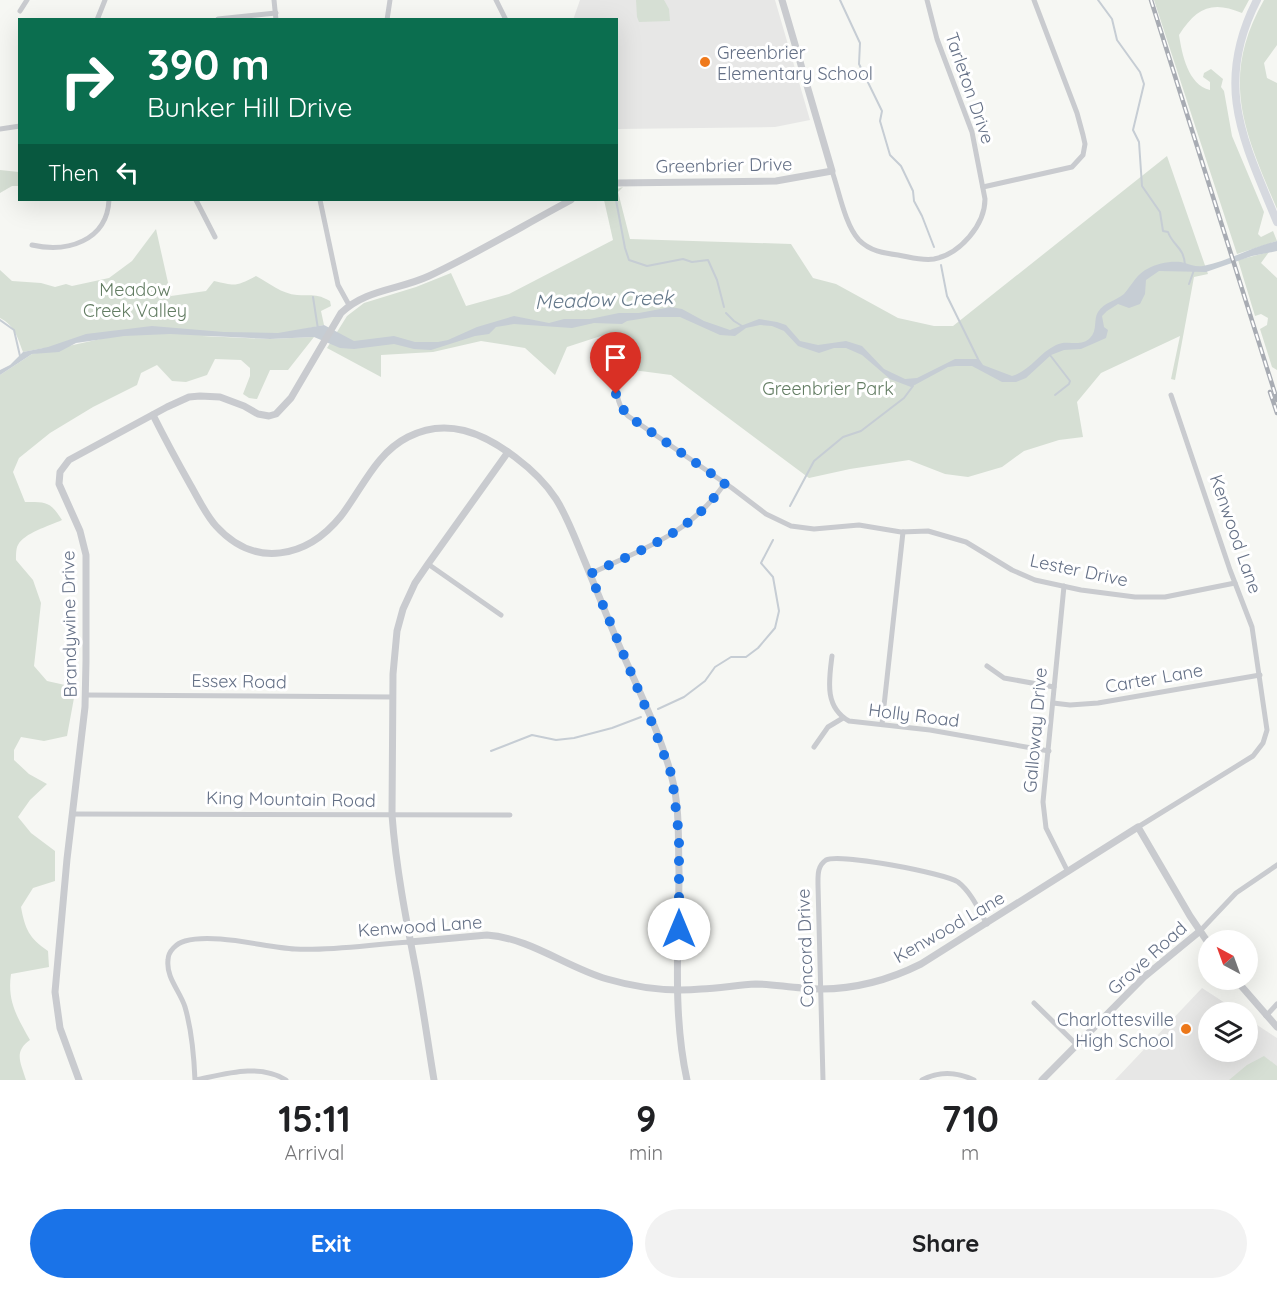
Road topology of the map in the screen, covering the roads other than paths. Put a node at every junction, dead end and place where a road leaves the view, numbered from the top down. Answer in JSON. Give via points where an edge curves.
{"nodes":[{"id":1,"x":27,"y":0,"type":"edge"},
{"id":2,"x":105,"y":0,"type":"edge"},
{"id":3,"x":274,"y":0,"type":"edge"},
{"id":4,"x":390,"y":0,"type":"edge"},
{"id":5,"x":496,"y":0,"type":"edge"},
{"id":6,"x":782,"y":0,"type":"edge"},
{"id":7,"x":927,"y":0,"type":"edge"},
{"id":8,"x":1034,"y":0,"type":"edge"},
{"id":9,"x":1257,"y":0,"type":"edge"},
{"id":10,"x":20,"y":11,"type":"dead end"},
{"id":11,"x":276,"y":16,"type":"edge"},
{"id":12,"x":98,"y":18,"type":"edge"},
{"id":13,"x":237,"y":18,"type":"edge"},
{"id":14,"x":387,"y":18,"type":"edge"},
{"id":15,"x":505,"y":18,"type":"edge"},
{"id":16,"x":18,"y":126,"type":"edge"},
{"id":17,"x":0,"y":129,"type":"edge"},
{"id":18,"x":832,"y":171,"type":"junction"},
{"id":19,"x":618,"y":183,"type":"edge"},
{"id":20,"x":983,"y":187,"type":"junction"},
{"id":21,"x":110,"y":201,"type":"edge"},
{"id":22,"x":197,"y":201,"type":"edge"},
{"id":23,"x":320,"y":201,"type":"edge"},
{"id":24,"x":569,"y":201,"type":"edge"},
{"id":25,"x":1277,"y":222,"type":"edge"},
{"id":26,"x":215,"y":237,"type":"dead end"},
{"id":27,"x":32,"y":245,"type":"dead end"},
{"id":28,"x":349,"y":305,"type":"junction"},
{"id":29,"x":616,"y":380,"type":"dead end"},
{"id":30,"x":1171,"y":395,"type":"dead end"},
{"id":31,"x":153,"y":415,"type":"junction"},
{"id":32,"x":508,"y":452,"type":"junction"},
{"id":33,"x":725,"y":483,"type":"junction"},
{"id":34,"x":903,"y":532,"type":"junction"},
{"id":35,"x":428,"y":564,"type":"junction"},
{"id":36,"x":590,"y":574,"type":"junction"},
{"id":37,"x":1235,"y":583,"type":"junction"},
{"id":38,"x":1064,"y":586,"type":"junction"},
{"id":39,"x":501,"y":615,"type":"dead end"},
{"id":40,"x":832,"y":656,"type":"dead end"},
{"id":41,"x":987,"y":666,"type":"dead end"},
{"id":42,"x":1260,"y":675,"type":"junction"},
{"id":43,"x":1054,"y":687,"type":"junction"},
{"id":44,"x":86,"y":695,"type":"junction"},
{"id":45,"x":393,"y":697,"type":"junction"},
{"id":46,"x":1053,"y":703,"type":"junction"},
{"id":47,"x":843,"y":718,"type":"junction"},
{"id":48,"x":882,"y":724,"type":"junction"},
{"id":49,"x":814,"y":747,"type":"dead end"},
{"id":50,"x":1049,"y":751,"type":"junction"},
{"id":51,"x":72,"y":814,"type":"junction"},
{"id":52,"x":393,"y":815,"type":"junction"},
{"id":53,"x":510,"y":815,"type":"dead end"},
{"id":54,"x":1138,"y":827,"type":"junction"},
{"id":55,"x":1277,"y":865,"type":"edge"},
{"id":56,"x":1068,"y":872,"type":"junction"},
{"id":57,"x":987,"y":924,"type":"junction"},
{"id":58,"x":1199,"y":930,"type":"edge"},
{"id":59,"x":1201,"y":930,"type":"edge"},
{"id":60,"x":1198,"y":933,"type":"edge"},
{"id":61,"x":410,"y":942,"type":"junction"},
{"id":62,"x":821,"y":989,"type":"junction"},
{"id":63,"x":678,"y":990,"type":"junction"},
{"id":64,"x":1244,"y":990,"type":"edge"},
{"id":65,"x":1034,"y":1003,"type":"dead end"},
{"id":66,"x":1277,"y":1004,"type":"edge"},
{"id":67,"x":1266,"y":1016,"type":"junction"},
{"id":68,"x":1277,"y":1027,"type":"edge"},
{"id":69,"x":1077,"y":1045,"type":"junction"},
{"id":70,"x":79,"y":1080,"type":"edge"},
{"id":71,"x":195,"y":1080,"type":"edge"},
{"id":72,"x":286,"y":1080,"type":"edge"},
{"id":73,"x":434,"y":1080,"type":"edge"},
{"id":74,"x":687,"y":1080,"type":"edge"},
{"id":75,"x":823,"y":1080,"type":"edge"},
{"id":76,"x":922,"y":1080,"type":"edge"},
{"id":77,"x":974,"y":1080,"type":"edge"},
{"id":78,"x":1042,"y":1080,"type":"edge"}],
"edges":[{"from":1,"to":10,"type":"street"},
{"from":2,"to":12,"type":"street"},
{"from":3,"to":11,"type":"street"},
{"from":4,"to":14,"type":"street"},
{"from":5,"to":15,"type":"street"},
{"from":6,"to":18,"type":"street"},
{"from":7,"to":20,"type":"street","name":"Tarleton Drive","via":[[936,39],[972,132]]},
{"from":8,"to":20,"type":"street","via":[[1077,113],[1084,150],[1072,166]]},
{"from":9,"to":25,"type":"main road","via":[[1239,46],[1235,97],[1243,136]]},
{"from":11,"to":13,"type":"street"},
{"from":16,"to":17,"type":"street"},
{"from":18,"to":19,"type":"street","name":"Greenbrier Drive","via":[[765,182]]},
{"from":18,"to":20,"type":"street","name":"Tarleton Drive","via":[[850,226],[861,242],[882,252],[923,259],[949,253],[975,231],[985,209]]},
{"from":21,"to":27,"type":"street","via":[[105,220],[88,240],[59,248]]},
{"from":22,"to":26,"type":"street"},
{"from":23,"to":28,"type":"street","via":[[338,285]]},
{"from":24,"to":28,"type":"street","via":[[427,277],[366,295]]},
{"from":28,"to":31,"type":"street","name":"Brandywine Drive","via":[[291,398],[276,414],[264,416],[210,395],[189,397]]},
{"from":29,"to":33,"type":"street","name":"Lester Drive","via":[[620,405],[628,416]]},
{"from":30,"to":37,"type":"street","name":"Kenwood Lane"},
{"from":31,"to":32,"type":"street","via":[[214,524],[238,544],[260,552],[299,549],[324,534],[382,458],[418,432],[464,429]]},
{"from":31,"to":44,"type":"street","name":"Brandywine Drive","via":[[69,460],[58,478],[86,555]]},
{"from":32,"to":35,"type":"street"},
{"from":32,"to":36,"type":"street","via":[[554,495]]},
{"from":33,"to":34,"type":"street","name":"Lester Drive","via":[[766,514],[791,526],[814,529],[859,525]]},
{"from":33,"to":36,"type":"street","via":[[702,511],[674,533]]},
{"from":34,"to":38,"type":"street","name":"Lester Drive","via":[[928,531],[966,542],[1024,576]]},
{"from":34,"to":48,"type":"street"},
{"from":35,"to":39,"type":"street"},
{"from":35,"to":45,"type":"street","via":[[407,598],[399,620]]},
{"from":36,"to":63,"type":"street","via":[[672,776],[679,836]]},
{"from":37,"to":38,"type":"street","name":"Lester Drive","via":[[1150,598]]},
{"from":37,"to":42,"type":"street","name":"Kenwood Lane","via":[[1252,627]]},
{"from":38,"to":43,"type":"street","name":"Galloway Drive"},
{"from":40,"to":47,"type":"street","name":"Holly Road","via":[[829,692]]},
{"from":41,"to":43,"type":"street","via":[[1004,678]]},
{"from":42,"to":46,"type":"street","name":"Carter Lane","via":[[1098,703]]},
{"from":42,"to":54,"type":"street","name":"Kenwood Lane","via":[[1267,730],[1258,751]]},
{"from":43,"to":46,"type":"street","name":"Galloway Drive"},
{"from":44,"to":45,"type":"street","name":"Essex Road"},
{"from":44,"to":51,"type":"street","name":"Brandywine Drive"},
{"from":45,"to":52,"type":"street"},
{"from":46,"to":50,"type":"street","name":"Galloway Drive"},
{"from":47,"to":48,"type":"street","name":"Holly Road"},
{"from":47,"to":49,"type":"street","via":[[828,727]]},
{"from":48,"to":50,"type":"street","name":"Holly Road"},
{"from":50,"to":56,"type":"street","name":"Galloway Drive","via":[[1043,815]]},
{"from":51,"to":52,"type":"street","name":"King Mountain Road"},
{"from":51,"to":70,"type":"street","name":"Brandywine Drive","via":[[56,992],[60,1028]]},
{"from":52,"to":53,"type":"street","name":"King Mountain Road"},
{"from":52,"to":61,"type":"street"},
{"from":54,"to":56,"type":"street","name":"Kenwood Lane"},
{"from":54,"to":58,"type":"street"},
{"from":55,"to":59,"type":"street","name":"Grove Road","via":[[1236,893]]},
{"from":56,"to":57,"type":"street","name":"Kenwood Lane"},
{"from":57,"to":62,"type":"street","name":"Kenwood Lane","via":[[906,972],[870,984]]},
{"from":57,"to":62,"type":"street","name":"Concord Drive","via":[[967,892],[950,878],[858,860],[826,860],[819,868],[818,879]]},
{"from":60,"to":69,"type":"street","name":"Grove Road","via":[[1144,977]]},
{"from":61,"to":63,"type":"street","name":"Kenwood Lane","via":[[499,936],[605,978],[640,987]]},
{"from":61,"to":71,"type":"street","name":"Kenwood Lane","via":[[311,950],[214,940],[180,943],[170,952],[168,961],[185,1007]]},
{"from":61,"to":73,"type":"street"},
{"from":62,"to":63,"type":"street","name":"Kenwood Lane","via":[[761,984]]},
{"from":62,"to":75,"type":"street","name":"Concord Drive"},
{"from":63,"to":74,"type":"street","via":[[681,1052]]},
{"from":64,"to":67,"type":"street"},
{"from":65,"to":69,"type":"street"},
{"from":66,"to":67,"type":"street"},
{"from":67,"to":68,"type":"street"},
{"from":69,"to":78,"type":"street","name":"Grove Road"},
{"from":71,"to":72,"type":"street","via":[[257,1070]]},
{"from":76,"to":77,"type":"street","via":[[952,1073]]}]}
